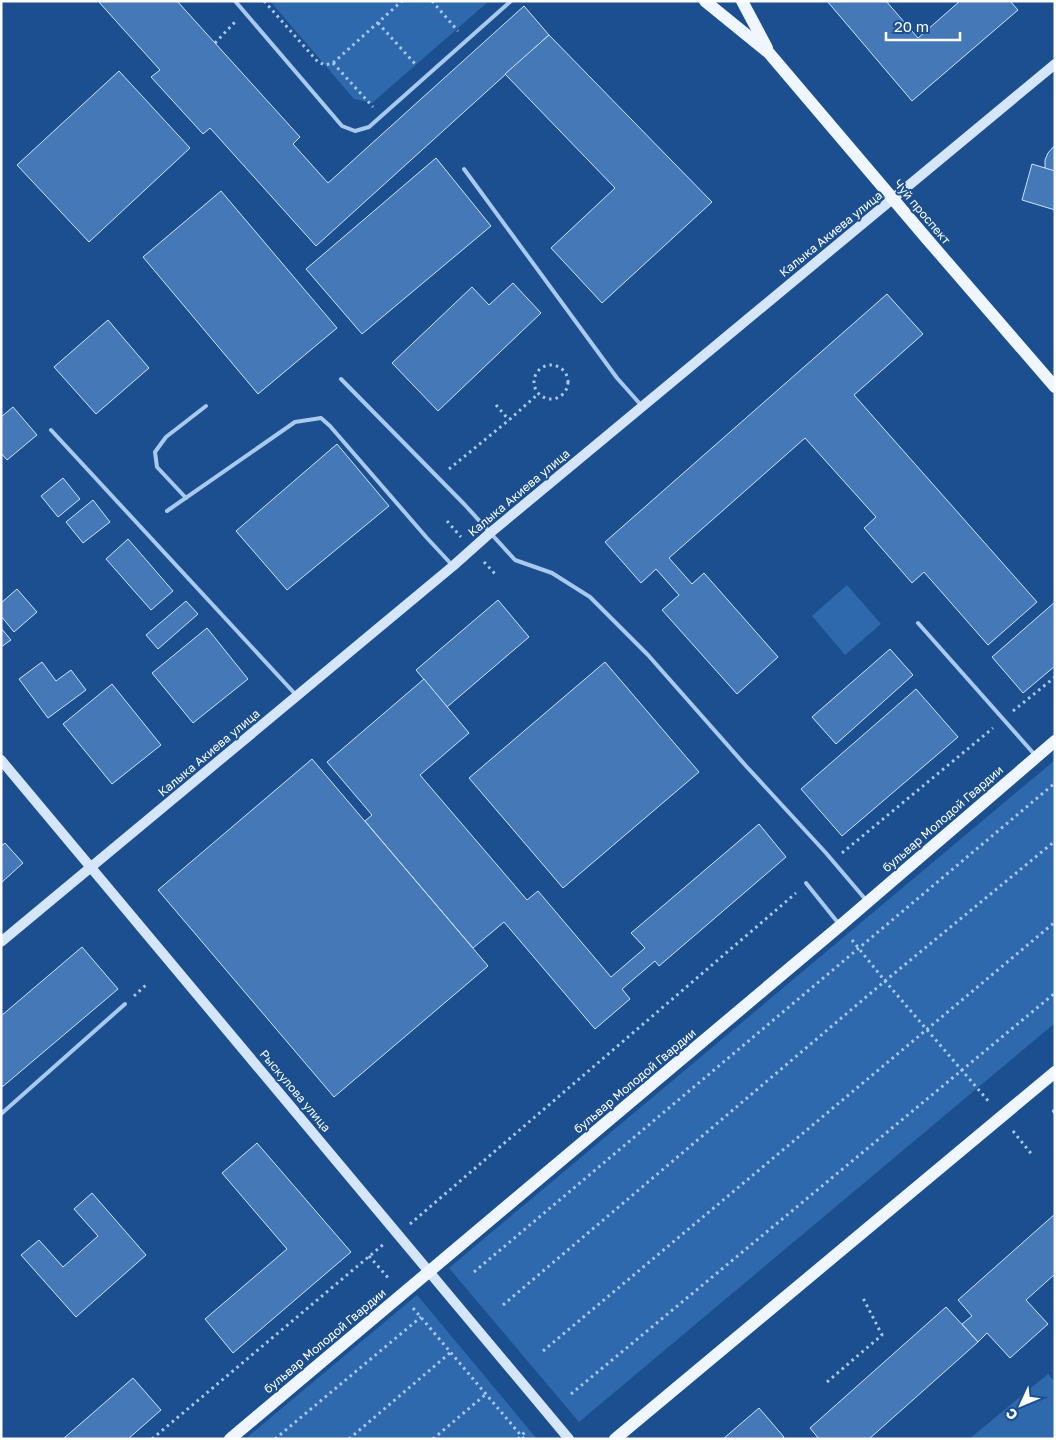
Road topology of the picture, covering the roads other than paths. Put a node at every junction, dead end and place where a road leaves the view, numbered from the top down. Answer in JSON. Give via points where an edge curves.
{"nodes":[{"id":1,"x":235,"y":1,"type":"edge"},
{"id":2,"x":511,"y":1,"type":"edge"},
{"id":3,"x":705,"y":1,"type":"edge"},
{"id":4,"x":742,"y":1,"type":"edge"},
{"id":5,"x":769,"y":53,"type":"junction"},
{"id":6,"x":1055,"y":64,"type":"edge"},
{"id":7,"x":464,"y":169,"type":"dead end"},
{"id":8,"x":893,"y":199,"type":"junction"},
{"id":9,"x":341,"y":379,"type":"dead end"},
{"id":10,"x":1055,"y":387,"type":"edge"},
{"id":11,"x":206,"y":406,"type":"dead end"},
{"id":12,"x":643,"y":407,"type":"junction"},
{"id":13,"x":51,"y":430,"type":"dead end"},
{"id":14,"x":186,"y":498,"type":"junction"},
{"id":15,"x":167,"y":511,"type":"dead end"},
{"id":16,"x":490,"y":532,"type":"junction"},
{"id":17,"x":453,"y":566,"type":"junction"},
{"id":18,"x":918,"y":623,"type":"dead end"},
{"id":19,"x":297,"y":696,"type":"junction"},
{"id":20,"x":1055,"y":741,"type":"edge"},
{"id":21,"x":1036,"y":757,"type":"junction"},
{"id":22,"x":1,"y":760,"type":"edge"},
{"id":23,"x":91,"y":867,"type":"junction"},
{"id":24,"x":806,"y":883,"type":"road end"},
{"id":25,"x":868,"y":902,"type":"junction"},
{"id":26,"x":841,"y":925,"type":"junction"},
{"id":27,"x":1,"y":942,"type":"edge"},
{"id":28,"x":125,"y":1004,"type":"dead end"},
{"id":29,"x":1055,"y":1072,"type":"edge"},
{"id":30,"x":1,"y":1114,"type":"edge"},
{"id":31,"x":429,"y":1272,"type":"junction"},
{"id":32,"x":230,"y":1439,"type":"edge"},
{"id":33,"x":569,"y":1439,"type":"edge"},
{"id":34,"x":615,"y":1439,"type":"edge"}],
"edges":[{"from":1,"to":2,"type":"lane","via":[[342,126],[355,131],[369,127]]},
{"from":3,"to":5,"type":"main road","name":"Чуй проспект"},
{"from":4,"to":5,"type":"main road","name":"Чуй проспект"},
{"from":5,"to":8,"type":"main road","name":"Чуй проспект"},
{"from":6,"to":8,"type":"street","name":"Калыка Акиева улица"},
{"from":7,"to":12,"type":"lane","via":[[617,378]]},
{"from":8,"to":10,"type":"main road","name":"Чуй проспект"},
{"from":8,"to":12,"type":"street","name":"Калыка Акиева улица"},
{"from":9,"to":16,"type":"lane"},
{"from":11,"to":14,"type":"lane","via":[[166,437],[155,452],[158,468]]},
{"from":12,"to":16,"type":"street","name":"Калыка Акиева улица"},
{"from":13,"to":19,"type":"lane"},
{"from":14,"to":15,"type":"lane"},
{"from":14,"to":17,"type":"lane","via":[[295,422],[321,418]]},
{"from":16,"to":17,"type":"street","name":"Калыка Акиева улица"},
{"from":16,"to":25,"type":"lane","via":[[515,560],[552,573],[590,597],[648,655]]},
{"from":17,"to":19,"type":"street","name":"Калыка Акиева улица"},
{"from":18,"to":21,"type":"lane"},
{"from":19,"to":23,"type":"street","name":"Калыка Акиева улица"},
{"from":20,"to":21,"type":"main road","name":"бульвар Молодой Гвардии"},
{"from":21,"to":25,"type":"main road","name":"бульвар Молодой Гвардии"},
{"from":22,"to":23,"type":"street","name":"Рыскулова улица"},
{"from":23,"to":27,"type":"street","name":"Калыка Акиева улица"},
{"from":23,"to":31,"type":"street","name":"Рыскулова улица"},
{"from":24,"to":26,"type":"lane"},
{"from":25,"to":26,"type":"main road","name":"бульвар Молодой Гвардии"},
{"from":26,"to":31,"type":"main road","name":"бульвар Молодой Гвардии"},
{"from":28,"to":30,"type":"lane"},
{"from":29,"to":34,"type":"main road"},
{"from":31,"to":32,"type":"main road","name":"бульвар Молодой Гвардии"},
{"from":31,"to":33,"type":"street","name":"Рыскулова улица"}]}
